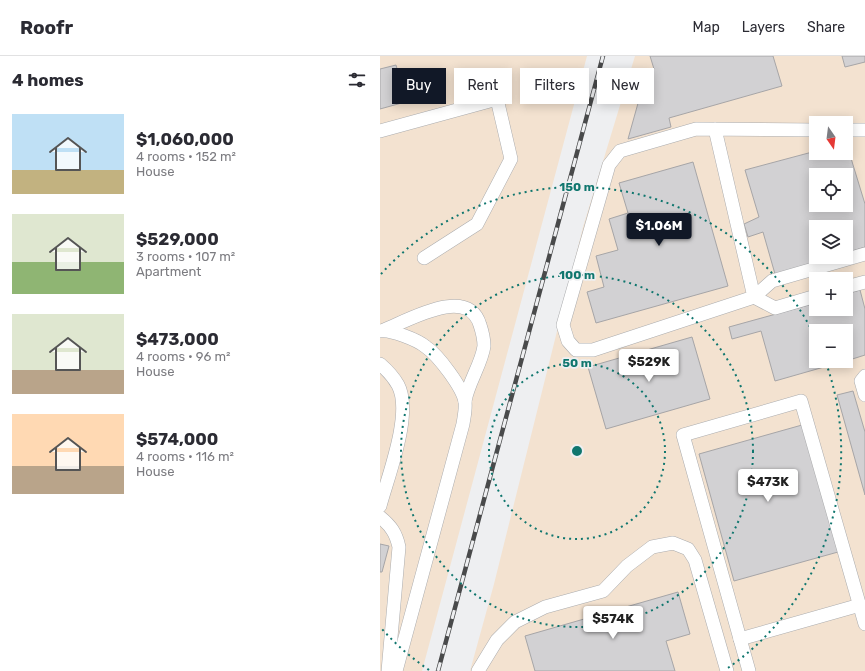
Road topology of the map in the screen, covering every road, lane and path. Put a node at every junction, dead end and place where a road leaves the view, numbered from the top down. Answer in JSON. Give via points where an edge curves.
{"nodes":[{"id":1,"x":714,"y":129,"type":"junction"},
{"id":2,"x":809,"y":130,"type":"edge"},
{"id":3,"x":853,"y":130,"type":"edge"},
{"id":4,"x":865,"y":130,"type":"edge"},
{"id":5,"x":380,"y":131,"type":"edge"},
{"id":6,"x":865,"y":254,"type":"edge"},
{"id":7,"x":424,"y":258,"type":"dead end"},
{"id":8,"x":865,"y":282,"type":"edge"},
{"id":9,"x":853,"y":285,"type":"edge"},
{"id":10,"x":754,"y":297,"type":"junction"},
{"id":11,"x":809,"y":298,"type":"edge"},
{"id":12,"x":382,"y":330,"type":"edge"},
{"id":13,"x":380,"y":364,"type":"edge"},
{"id":14,"x":865,"y":376,"type":"edge"},
{"id":15,"x":865,"y":395,"type":"edge"},
{"id":16,"x":465,"y":401,"type":"junction"},
{"id":17,"x":380,"y":506,"type":"edge"},
{"id":18,"x":380,"y":517,"type":"edge"},
{"id":19,"x":860,"y":605,"type":"junction"},
{"id":20,"x":865,"y":624,"type":"edge"},
{"id":21,"x":740,"y":639,"type":"junction"},
{"id":22,"x":388,"y":671,"type":"edge"},
{"id":23,"x":396,"y":671,"type":"edge"},
{"id":24,"x":478,"y":671,"type":"edge"},
{"id":25,"x":727,"y":671,"type":"edge"},
{"id":26,"x":749,"y":671,"type":"edge"}],
"edges":[{"from":1,"to":2,"type":"lane"},
{"from":1,"to":10,"type":"lane"},
{"from":1,"to":10,"type":"lane","via":[[696,129],[620,152],[609,165],[564,325],[568,341],[576,350],[593,350]]},
{"from":3,"to":4,"type":"lane"},
{"from":5,"to":7,"type":"lane","via":[[497,99],[511,159],[477,224]]},
{"from":6,"to":10,"type":"lane","via":[[772,281]]},
{"from":8,"to":9,"type":"lane"},
{"from":10,"to":11,"type":"lane","via":[[775,308]]},
{"from":12,"to":16,"type":"lane","via":[[402,335],[426,346],[450,372]]},
{"from":12,"to":16,"type":"lane","via":[[448,306],[462,306],[471,310],[478,319],[484,347]]},
{"from":13,"to":17,"type":"lane","via":[[398,386],[403,404],[402,424]]},
{"from":14,"to":15,"type":"lane","via":[[861,381]]},
{"from":16,"to":23,"type":"lane","via":[[463,424]]},
{"from":18,"to":22,"type":"lane","via":[[392,527],[399,547]]},
{"from":19,"to":20,"type":"lane"},
{"from":19,"to":21,"type":"lane"},
{"from":19,"to":21,"type":"lane","via":[[802,401],[683,435]]},
{"from":21,"to":26,"type":"lane"},
{"from":24,"to":25,"type":"lane","via":[[497,640],[515,622],[545,607],[603,591],[627,566],[652,547],[673,543],[688,549],[695,560]]}]}
